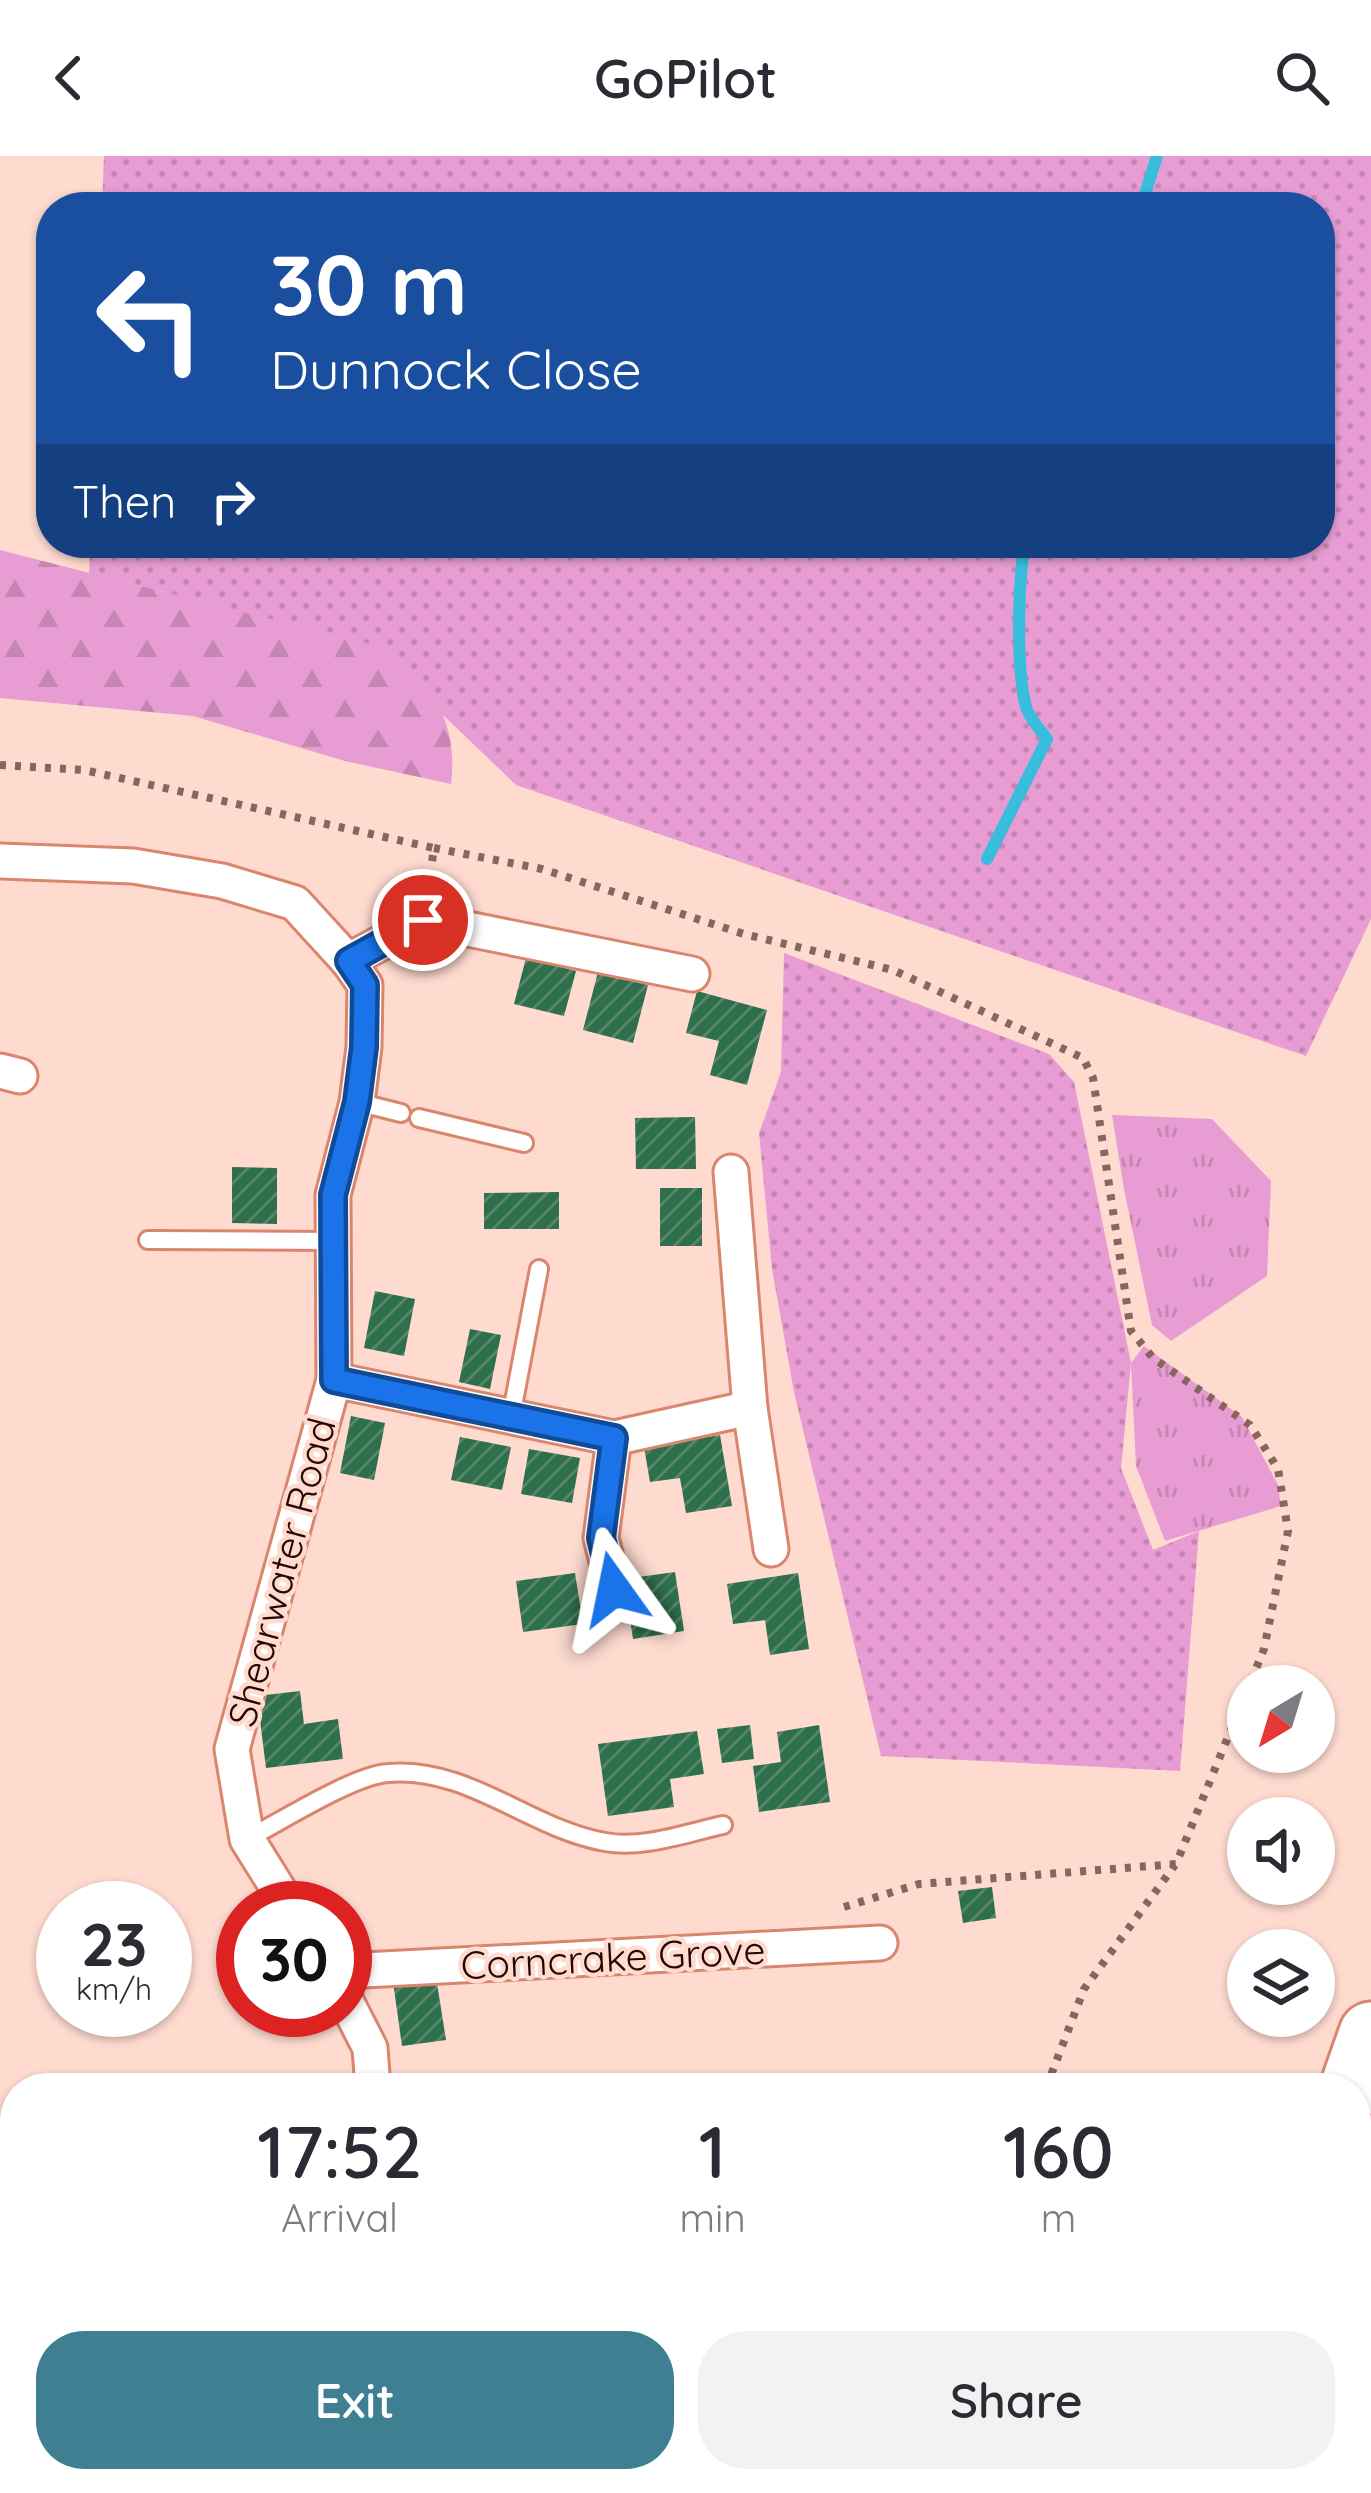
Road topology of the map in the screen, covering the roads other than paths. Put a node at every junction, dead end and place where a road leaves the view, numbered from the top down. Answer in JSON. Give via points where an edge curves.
{"nodes":[{"id":1,"x":0,"y":861,"type":"edge"},
{"id":2,"x":349,"y":961,"type":"junction"},
{"id":3,"x":692,"y":974,"type":"dead end"},
{"id":4,"x":357,"y":1102,"type":"junction"},
{"id":5,"x":524,"y":1144,"type":"dead end"},
{"id":6,"x":731,"y":1172,"type":"dead end"},
{"id":7,"x":148,"y":1240,"type":"dead end"},
{"id":8,"x":333,"y":1241,"type":"junction"},
{"id":9,"x":539,"y":1269,"type":"dead end"},
{"id":10,"x":334,"y":1380,"type":"junction"},
{"id":11,"x":750,"y":1408,"type":"junction"},
{"id":12,"x":511,"y":1417,"type":"junction"},
{"id":13,"x":614,"y":1438,"type":"junction"},
{"id":14,"x":771,"y":1549,"type":"dead end"},
{"id":15,"x":614,"y":1589,"type":"dead end"},
{"id":16,"x":723,"y":1825,"type":"dead end"},
{"id":17,"x":247,"y":1840,"type":"junction"},
{"id":18,"x":273,"y":1881,"type":"edge"},
{"id":19,"x":880,"y":1943,"type":"dead end"},
{"id":20,"x":372,"y":1970,"type":"edge"},
{"id":21,"x":1371,"y":2034,"type":"edge"},
{"id":22,"x":364,"y":2037,"type":"edge"},
{"id":23,"x":372,"y":2073,"type":"edge"},
{"id":24,"x":1357,"y":2073,"type":"edge"}],
"edges":[{"from":1,"to":2,"type":"street","name":"Shearwater Road","via":[[133,866],[222,880],[295,903]]},
{"from":2,"to":3,"type":"street","via":[[423,920]]},
{"from":2,"to":4,"type":"street","name":"Shearwater Road","via":[[365,985]]},
{"from":4,"to":5,"type":"lane"},
{"from":4,"to":8,"type":"street","name":"Shearwater Road","via":[[333,1195]]},
{"from":6,"to":11,"type":"street"},
{"from":7,"to":8,"type":"lane"},
{"from":8,"to":10,"type":"street","name":"Shearwater Road"},
{"from":9,"to":12,"type":"lane"},
{"from":10,"to":12,"type":"street"},
{"from":10,"to":17,"type":"street","name":"Shearwater Road","via":[[232,1749]]},
{"from":11,"to":13,"type":"street"},
{"from":11,"to":14,"type":"street"},
{"from":12,"to":13,"type":"street"},
{"from":13,"to":15,"type":"street","via":[[601,1538]]},
{"from":16,"to":17,"type":"lane","via":[[604,1842],[466,1785],[388,1772]]},
{"from":17,"to":18,"type":"street","name":"Shearwater Road"},
{"from":19,"to":20,"type":"street","name":"Corncrake Grove"},
{"from":21,"to":24,"type":"highway"},
{"from":22,"to":23,"type":"street"}]}
